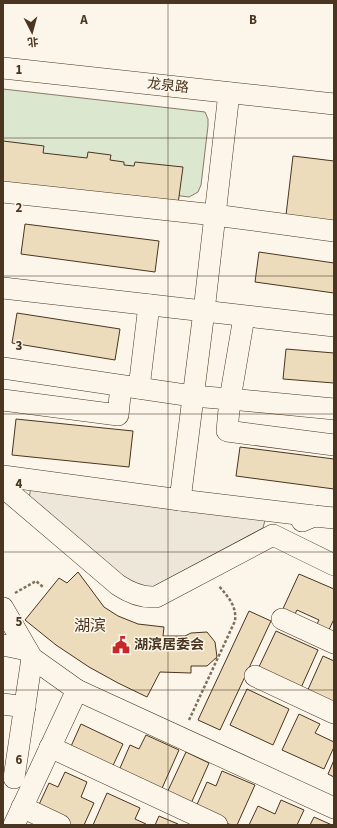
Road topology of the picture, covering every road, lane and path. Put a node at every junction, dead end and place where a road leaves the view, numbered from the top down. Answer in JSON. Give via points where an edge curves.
{"nodes":[{"id":1,"x":3,"y":68,"type":"edge"},
{"id":2,"x":229,"y":93,"type":"junction"},
{"id":3,"x":334,"y":104,"type":"edge"},
{"id":4,"x":3,"y":192,"type":"edge"},
{"id":5,"x":215,"y":215,"type":"junction"},
{"id":6,"x":334,"y":231,"type":"edge"},
{"id":7,"x":3,"y":288,"type":"edge"},
{"id":8,"x":149,"y":305,"type":"junction"},
{"id":9,"x":204,"y":311,"type":"junction"},
{"id":10,"x":244,"y":317,"type":"junction"},
{"id":11,"x":334,"y":326,"type":"edge"},
{"id":12,"x":3,"y":368,"type":"edge"},
{"id":13,"x":130,"y":387,"type":"junction"},
{"id":14,"x":192,"y":396,"type":"junction"},
{"id":15,"x":230,"y":399,"type":"junction"},
{"id":16,"x":3,"y":400,"type":"edge"},
{"id":17,"x":334,"y":409,"type":"edge"},
{"id":18,"x":334,"y":444,"type":"edge"},
{"id":19,"x":3,"y":476,"type":"edge"},
{"id":20,"x":3,"y":487,"type":"edge"},
{"id":21,"x":180,"y":500,"type":"junction"},
{"id":22,"x":324,"y":517,"type":"edge"},
{"id":23,"x":273,"y":535,"type":"junction"},
{"id":24,"x":334,"y":565,"type":"edge"},
{"id":25,"x":205,"y":571,"type":"junction"},
{"id":26,"x":43,"y":587,"type":"dead end"},
{"id":27,"x":6,"y":602,"type":"edge"},
{"id":28,"x":282,"y":619,"type":"dead end"},
{"id":29,"x":334,"y":643,"type":"edge"},
{"id":30,"x":3,"y":645,"type":"edge"},
{"id":31,"x":30,"y":654,"type":"junction"},
{"id":32,"x":255,"y":676,"type":"dead end"},
{"id":33,"x":77,"y":690,"type":"junction"},
{"id":34,"x":3,"y":704,"type":"edge"},
{"id":35,"x":25,"y":707,"type":"junction"},
{"id":36,"x":334,"y":713,"type":"edge"},
{"id":37,"x":181,"y":738,"type":"junction"},
{"id":38,"x":50,"y":747,"type":"junction"},
{"id":39,"x":17,"y":779,"type":"edge"},
{"id":40,"x":334,"y":808,"type":"edge"},
{"id":41,"x":18,"y":816,"type":"edge"},
{"id":42,"x":60,"y":825,"type":"edge"},
{"id":43,"x":216,"y":825,"type":"edge"}],
"edges":[{"from":1,"to":2,"type":"street","name":"龙泉路"},
{"from":2,"to":3,"type":"street","name":"龙泉路"},
{"from":2,"to":5,"type":"street"},
{"from":4,"to":5,"type":"street"},
{"from":5,"to":6,"type":"street"},
{"from":5,"to":9,"type":"street"},
{"from":7,"to":8,"type":"street"},
{"from":8,"to":9,"type":"street"},
{"from":8,"to":13,"type":"street"},
{"from":9,"to":10,"type":"street"},
{"from":9,"to":14,"type":"street"},
{"from":10,"to":11,"type":"street"},
{"from":10,"to":15,"type":"street"},
{"from":12,"to":13,"type":"street"},
{"from":13,"to":14,"type":"street"},
{"from":13,"to":16,"type":"street","via":[[118,416]]},
{"from":14,"to":15,"type":"street"},
{"from":14,"to":21,"type":"street"},
{"from":15,"to":17,"type":"street"},
{"from":15,"to":18,"type":"street","via":[[227,431]]},
{"from":19,"to":21,"type":"street"},
{"from":20,"to":25,"type":"street","via":[[128,592],[147,598],[156,597]]},
{"from":21,"to":22,"type":"street"},
{"from":22,"to":23,"type":"street"},
{"from":23,"to":24,"type":"street"},
{"from":23,"to":25,"type":"street"},
{"from":25,"to":37,"type":"path","via":[[235,608],[235,621]]},
{"from":26,"to":27,"type":"path","via":[[36,580]]},
{"from":27,"to":31,"type":"street"},
{"from":28,"to":29,"type":"street"},
{"from":30,"to":31,"type":"street"},
{"from":31,"to":33,"type":"street"},
{"from":31,"to":35,"type":"street"},
{"from":32,"to":36,"type":"street"},
{"from":33,"to":37,"type":"street"},
{"from":33,"to":38,"type":"street"},
{"from":34,"to":35,"type":"street"},
{"from":35,"to":39,"type":"street"},
{"from":37,"to":40,"type":"street"},
{"from":38,"to":39,"type":"street"},
{"from":38,"to":43,"type":"street"},
{"from":39,"to":41,"type":"street"},
{"from":41,"to":42,"type":"street"}]}
